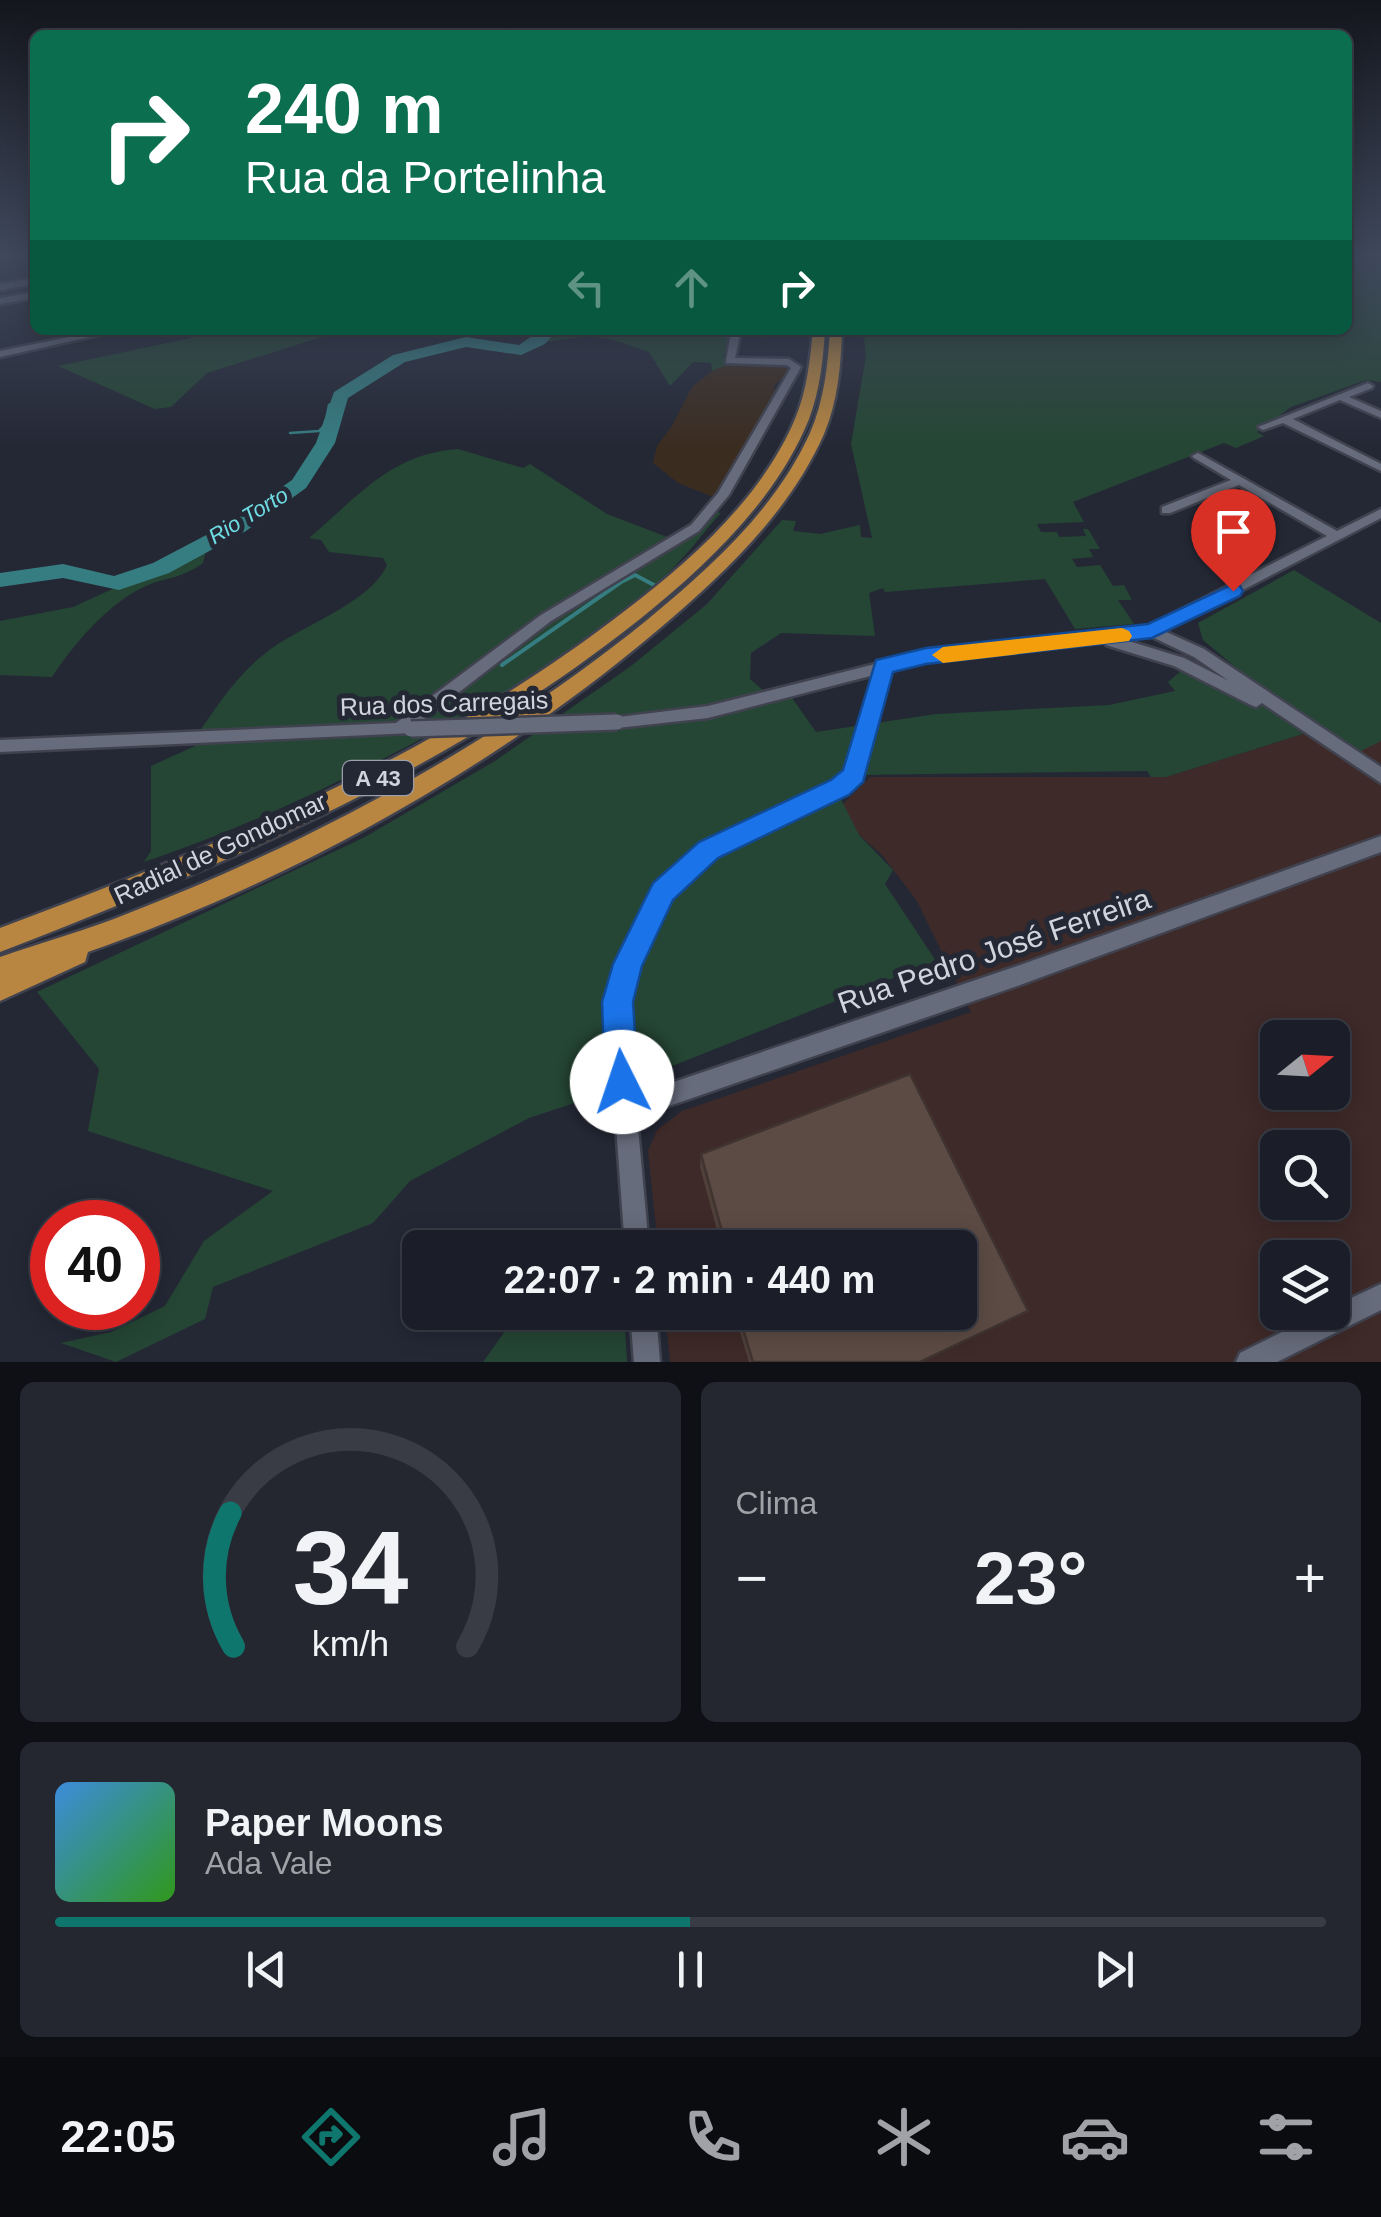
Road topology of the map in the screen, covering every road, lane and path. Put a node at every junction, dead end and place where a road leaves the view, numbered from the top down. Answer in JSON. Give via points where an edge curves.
{"nodes":[{"id":1,"x":92,"y":335,"type":"edge"},
{"id":2,"x":735,"y":335,"type":"edge"},
{"id":3,"x":819,"y":335,"type":"edge"},
{"id":4,"x":836,"y":335,"type":"edge"},
{"id":5,"x":0,"y":354,"type":"edge"},
{"id":6,"x":1368,"y":386,"type":"dead end"},
{"id":7,"x":1341,"y":397,"type":"junction"},
{"id":8,"x":1381,"y":415,"type":"edge"},
{"id":9,"x":1284,"y":419,"type":"junction"},
{"id":10,"x":1263,"y":427,"type":"dead end"},
{"id":11,"x":1198,"y":456,"type":"dead end"},
{"id":12,"x":1381,"y":468,"type":"edge"},
{"id":13,"x":1240,"y":480,"type":"junction"},
{"id":14,"x":1166,"y":510,"type":"dead end"},
{"id":15,"x":1381,"y":513,"type":"edge"},
{"id":16,"x":1337,"y":536,"type":"junction"},
{"id":17,"x":1185,"y":616,"type":"junction"},
{"id":18,"x":1152,"y":631,"type":"junction"},
{"id":19,"x":1105,"y":639,"type":"junction"},
{"id":20,"x":1199,"y":653,"type":"junction"},
{"id":21,"x":1179,"y":662,"type":"junction"},
{"id":22,"x":884,"y":666,"type":"junction"},
{"id":23,"x":406,"y":729,"type":"junction"},
{"id":24,"x":1313,"y":730,"type":"junction"},
{"id":25,"x":0,"y":746,"type":"edge"},
{"id":26,"x":1381,"y":776,"type":"edge"},
{"id":27,"x":1381,"y":844,"type":"edge"},
{"id":28,"x":54,"y":914,"type":"junction"},
{"id":29,"x":0,"y":926,"type":"edge"},
{"id":30,"x":0,"y":940,"type":"edge"},
{"id":31,"x":54,"y":957,"type":"junction"},
{"id":32,"x":0,"y":970,"type":"edge"},
{"id":33,"x":0,"y":988,"type":"edge"},
{"id":34,"x":625,"y":1110,"type":"junction"},
{"id":35,"x":635,"y":1230,"type":"edge"},
{"id":36,"x":1381,"y":1297,"type":"edge"},
{"id":37,"x":644,"y":1330,"type":"edge"},
{"id":38,"x":647,"y":1362,"type":"edge"},
{"id":39,"x":1249,"y":1362,"type":"edge"}],
"edges":[{"from":1,"to":5,"type":"street"},
{"from":2,"to":23,"type":"street","via":[[729,361],[796,367],[711,512],[677,542],[546,618]]},
{"from":3,"to":28,"type":"highway","name":"Radial de Gondomar","number":"A 43","via":[[816,377],[796,431],[759,492],[696,563],[605,640],[506,708],[389,772],[250,840]]},
{"from":4,"to":31,"type":"highway","name":"Radial de Gondomar","number":"A 43","via":[[834,377],[816,433],[779,497],[718,569],[625,651],[520,726],[401,796]]},
{"from":6,"to":7,"type":"street"},
{"from":7,"to":8,"type":"street"},
{"from":7,"to":9,"type":"street"},
{"from":9,"to":10,"type":"street"},
{"from":9,"to":12,"type":"street"},
{"from":11,"to":13,"type":"street"},
{"from":13,"to":14,"type":"street"},
{"from":13,"to":16,"type":"street"},
{"from":15,"to":16,"type":"street","name":"Rua dos Carregais"},
{"from":16,"to":17,"type":"street","name":"Rua dos Carregais"},
{"from":17,"to":18,"type":"street","name":"Rua dos Carregais"},
{"from":17,"to":20,"type":"street"},
{"from":18,"to":19,"type":"street","name":"Rua dos Carregais"},
{"from":18,"to":20,"type":"street"},
{"from":18,"to":21,"type":"street"},
{"from":19,"to":21,"type":"street"},
{"from":19,"to":22,"type":"street","name":"Rua dos Carregais"},
{"from":20,"to":24,"type":"street"},
{"from":21,"to":24,"type":"street"},
{"from":22,"to":23,"type":"street","name":"Rua dos Carregais","bridge":true,"via":[[708,712]]},
{"from":22,"to":34,"type":"street","via":[[854,775],[708,850],[663,892],[617,1002]]},
{"from":23,"to":25,"type":"street","name":"Rua dos Carregais"},
{"from":24,"to":26,"type":"street"},
{"from":27,"to":34,"type":"street","name":"Rua Pedro José Ferreira"},
{"from":28,"to":29,"type":"highway","number":"A 43"},
{"from":28,"to":30,"type":"highway","name":"Radial de Gondomar","number":"A 43"},
{"from":31,"to":32,"type":"highway"},
{"from":31,"to":33,"type":"highway"},
{"from":34,"to":35,"type":"street"},
{"from":36,"to":39,"type":"street"},
{"from":37,"to":38,"type":"street"}]}
